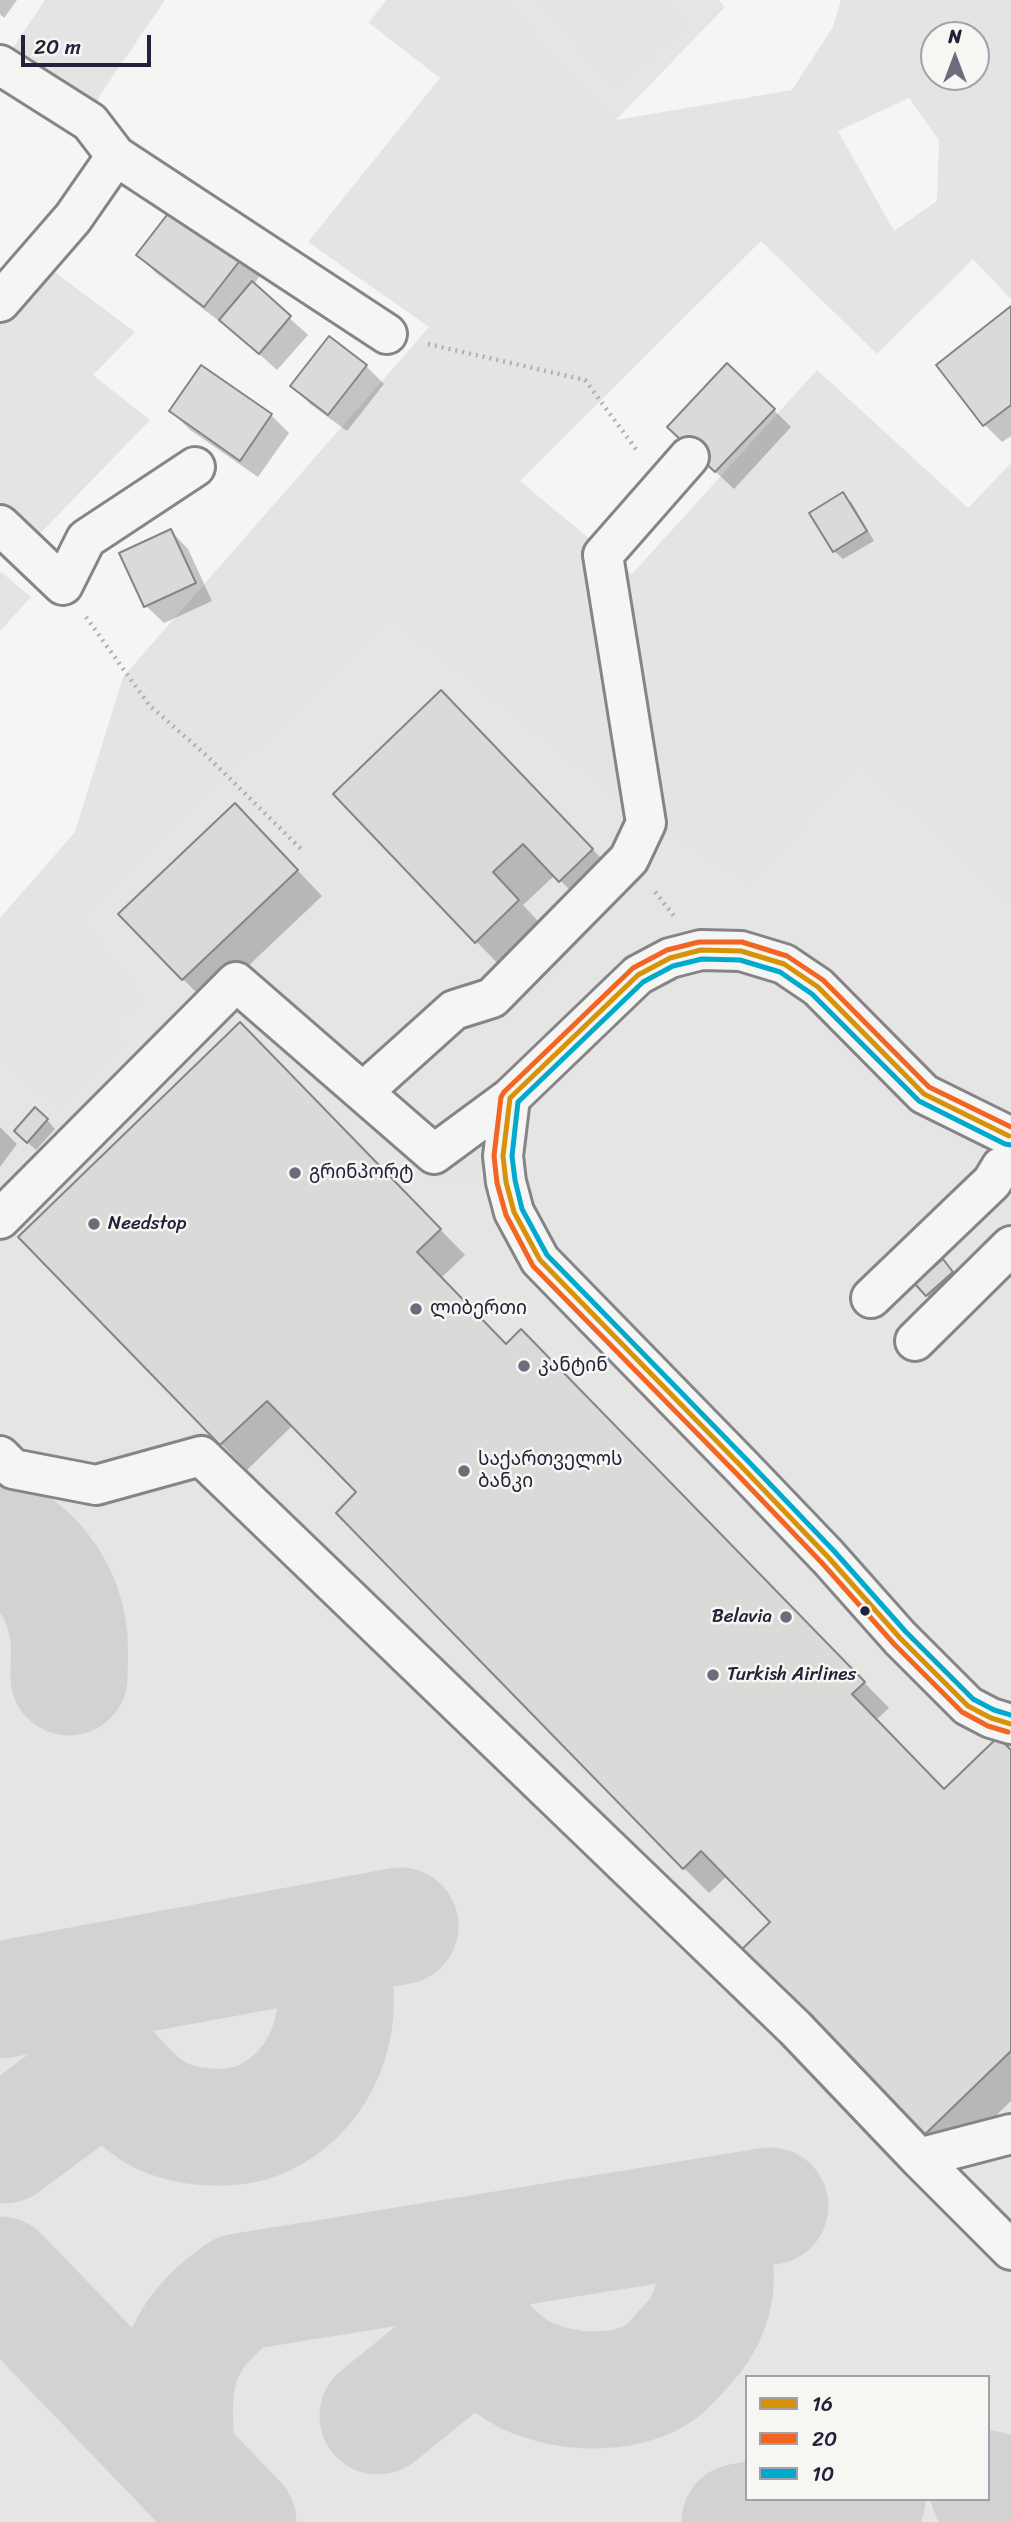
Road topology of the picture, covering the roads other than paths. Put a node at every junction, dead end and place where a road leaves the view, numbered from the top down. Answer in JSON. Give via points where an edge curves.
{"nodes":[{"id":1,"x":0,"y":65,"type":"edge"},
{"id":2,"x":116,"y":156,"type":"junction"},
{"id":3,"x":19,"y":258,"type":"edge"},
{"id":4,"x":0,"y":302,"type":"edge"},
{"id":5,"x":387,"y":334,"type":"road end"},
{"id":6,"x":689,"y":457,"type":"dead end"},
{"id":7,"x":195,"y":467,"type":"dead end"},
{"id":8,"x":0,"y":525,"type":"edge"},
{"id":9,"x":364,"y":1091,"type":"junction"},
{"id":10,"x":510,"y":1098,"type":"junction"},
{"id":11,"x":1008,"y":1158,"type":"edge"},
{"id":12,"x":0,"y":1219,"type":"edge"},
{"id":13,"x":1011,"y":1246,"type":"edge"},
{"id":14,"x":871,"y":1298,"type":"dead end"},
{"id":15,"x":915,"y":1341,"type":"dead end"},
{"id":16,"x":0,"y":1456,"type":"edge"},
{"id":17,"x":1011,"y":1724,"type":"edge"},
{"id":18,"x":1011,"y":2134,"type":"edge"},
{"id":19,"x":919,"y":2158,"type":"junction"},
{"id":20,"x":1011,"y":2250,"type":"edge"}],
"edges":[{"from":1,"to":2,"type":"street","via":[[90,122]]},
{"from":2,"to":3,"type":"street","via":[[73,218]]},
{"from":2,"to":5,"type":"street"},
{"from":3,"to":4,"type":"street"},
{"from":6,"to":9,"type":"street","via":[[603,555],[646,823],[629,859],[492,998],[453,1010]]},
{"from":7,"to":8,"type":"street","via":[[86,539],[63,585]]},
{"from":9,"to":10,"type":"street","via":[[434,1154]]},
{"from":9,"to":12,"type":"street","via":[[236,982]]},
{"from":10,"to":11,"type":"street","via":[[638,975],[670,958],[701,950],[741,951],[784,964],[818,987],[924,1094]]},
{"from":10,"to":17,"type":"street","via":[[503,1156],[506,1182],[514,1212],[540,1261],[968,1706]]},
{"from":11,"to":14,"type":"street","via":[[992,1182]]},
{"from":13,"to":15,"type":"street"},
{"from":16,"to":19,"type":"street","via":[[13,1469],[96,1485],[201,1455],[795,2028]]},
{"from":18,"to":19,"type":"street"},
{"from":19,"to":20,"type":"street"}]}
